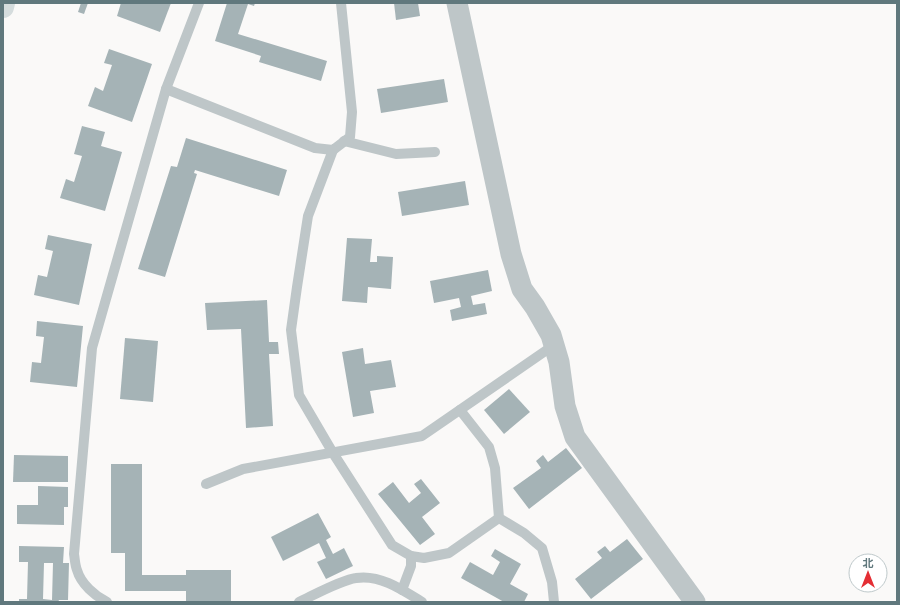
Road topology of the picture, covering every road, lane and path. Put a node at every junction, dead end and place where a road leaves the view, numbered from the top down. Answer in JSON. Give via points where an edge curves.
{"nodes":[{"id":1,"x":4,"y":3,"type":"edge"},
{"id":2,"x":200,"y":3,"type":"edge"},
{"id":3,"x":341,"y":3,"type":"edge"},
{"id":4,"x":457,"y":3,"type":"edge"},
{"id":5,"x":3,"y":7,"type":"edge"},
{"id":6,"x":166,"y":90,"type":"junction"},
{"id":7,"x":344,"y":141,"type":"junction"},
{"id":8,"x":333,"y":150,"type":"junction"},
{"id":9,"x":435,"y":152,"type":"dead end"},
{"id":10,"x":554,"y":345,"type":"junction"},
{"id":11,"x":460,"y":410,"type":"junction"},
{"id":12,"x":333,"y":453,"type":"junction"},
{"id":13,"x":206,"y":484,"type":"dead end"},
{"id":14,"x":499,"y":518,"type":"junction"},
{"id":15,"x":412,"y":556,"type":"junction"},
{"id":16,"x":402,"y":590,"type":"junction"},
{"id":17,"x":107,"y":602,"type":"edge"},
{"id":18,"x":299,"y":602,"type":"edge"},
{"id":19,"x":422,"y":602,"type":"edge"},
{"id":20,"x":554,"y":602,"type":"edge"},
{"id":21,"x":695,"y":602,"type":"edge"}],
"edges":[{"from":1,"to":5,"type":"main road"},
{"from":2,"to":6,"type":"lane"},
{"from":3,"to":7,"type":"lane","via":[[352,112],[350,137]]},
{"from":4,"to":10,"type":"street","via":[[511,254],[522,289],[535,307]]},
{"from":6,"to":8,"type":"lane","via":[[315,148]]},
{"from":6,"to":17,"type":"lane","via":[[92,348],[74,554],[77,572],[85,584],[97,597]]},
{"from":7,"to":8,"type":"lane"},
{"from":7,"to":9,"type":"lane","via":[[396,154]]},
{"from":8,"to":12,"type":"lane","via":[[308,216],[291,330],[298,395]]},
{"from":10,"to":11,"type":"lane"},
{"from":10,"to":21,"type":"street","via":[[559,362],[564,406],[575,437]]},
{"from":11,"to":12,"type":"lane","via":[[422,436]]},
{"from":11,"to":14,"type":"lane","via":[[489,447],[495,468]]},
{"from":12,"to":13,"type":"lane","via":[[243,469]]},
{"from":12,"to":15,"type":"lane","via":[[392,545]]},
{"from":14,"to":15,"type":"lane","via":[[449,553],[424,558]]},
{"from":14,"to":20,"type":"lane","via":[[524,533],[542,548],[552,582]]},
{"from":15,"to":16,"type":"lane"},
{"from":16,"to":18,"type":"lane","via":[[374,578],[356,578]]},
{"from":16,"to":19,"type":"lane"}]}
